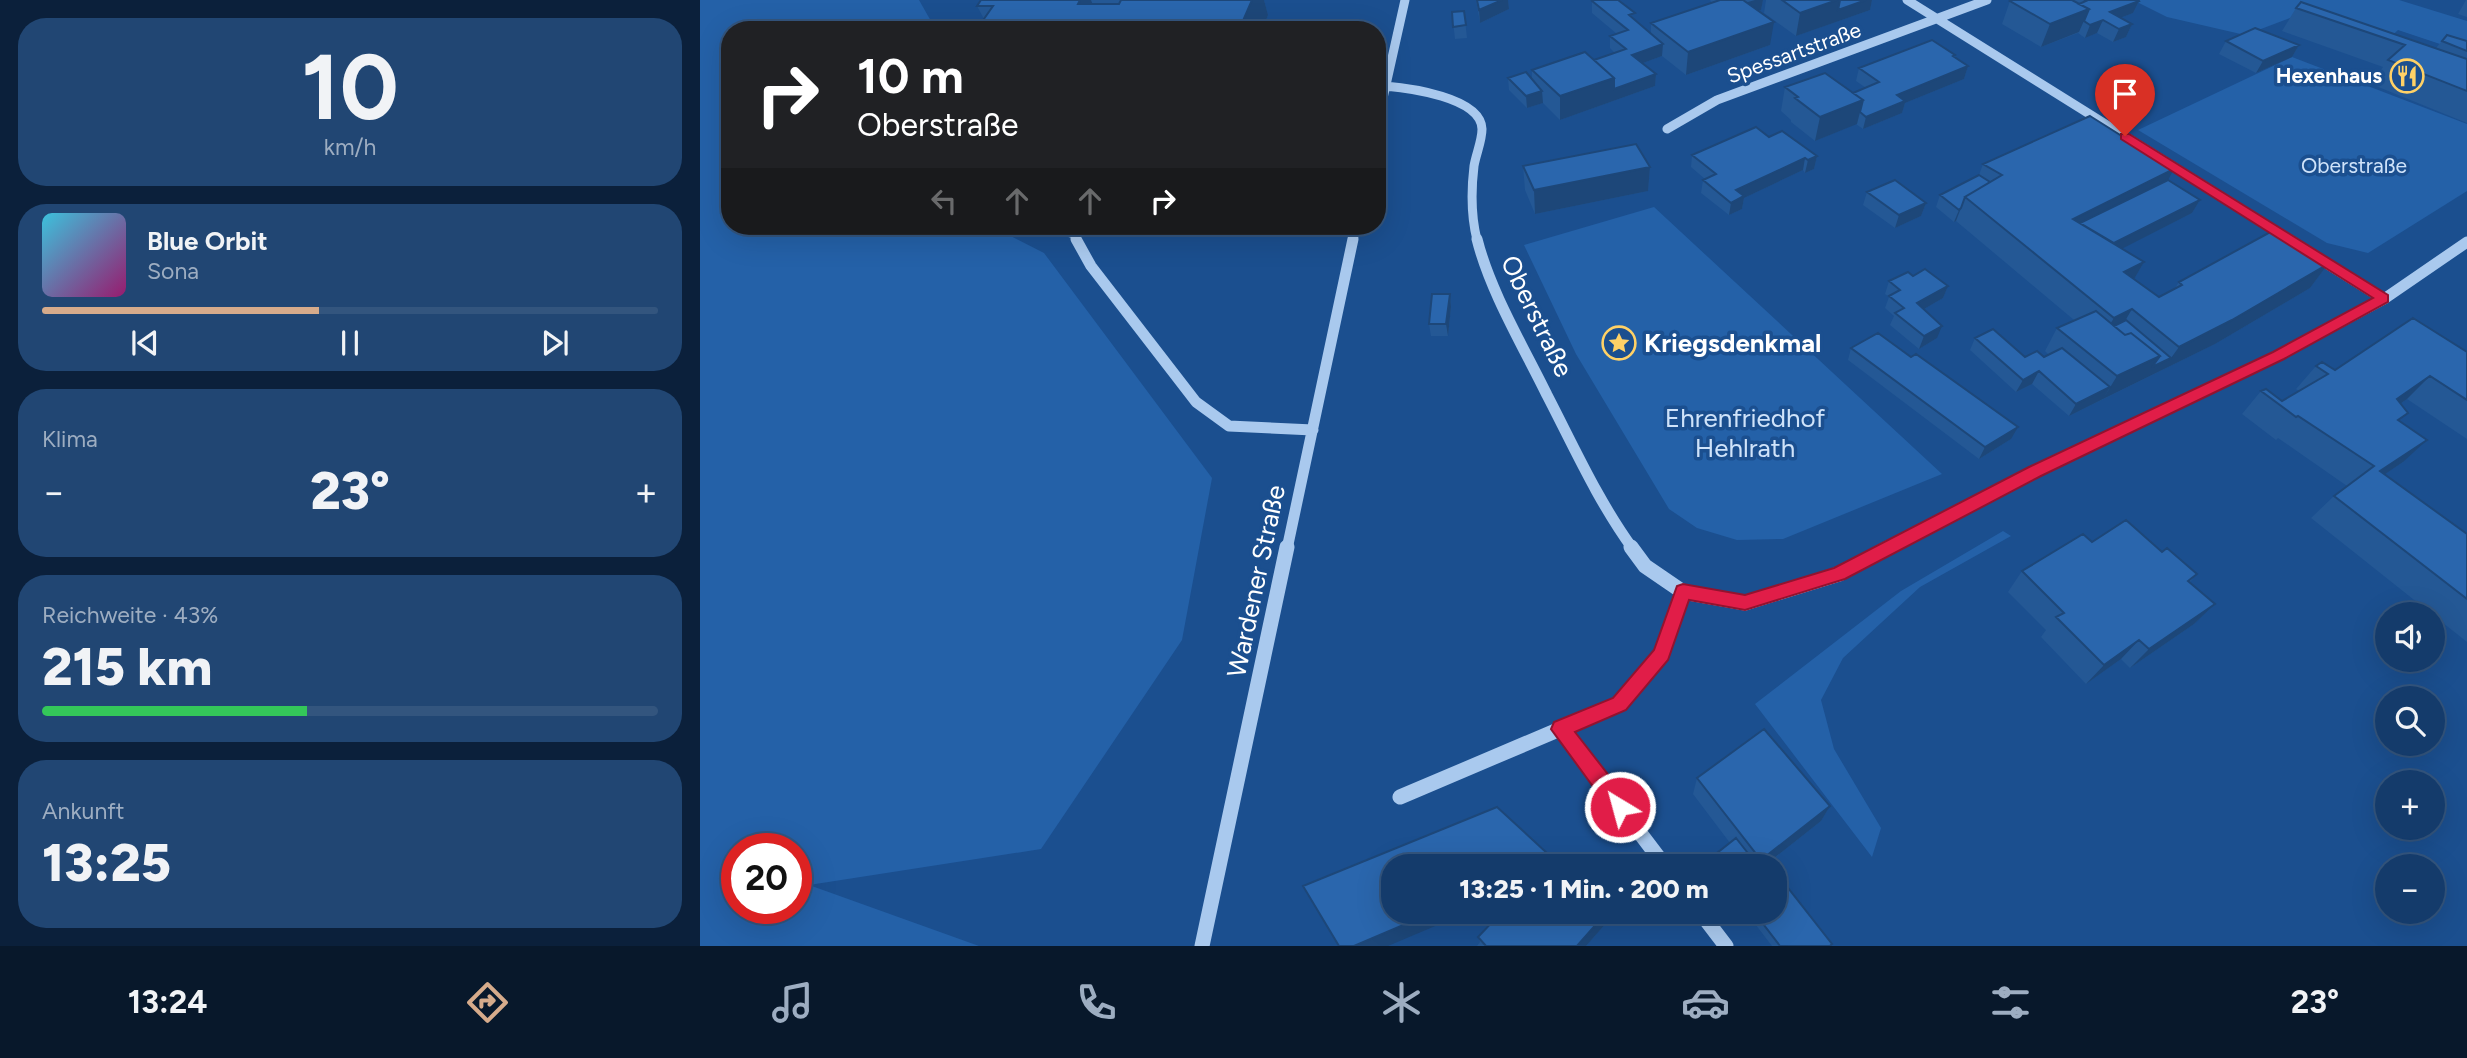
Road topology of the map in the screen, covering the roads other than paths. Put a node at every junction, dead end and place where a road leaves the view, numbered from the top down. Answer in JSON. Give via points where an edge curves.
{"nodes":[{"id":1,"x":1405,"y":0,"type":"edge"},
{"id":2,"x":1907,"y":0,"type":"edge"},
{"id":3,"x":1987,"y":0,"type":"edge"},
{"id":4,"x":1937,"y":19,"type":"junction"},
{"id":5,"x":1386,"y":82,"type":"edge"},
{"id":6,"x":1386,"y":86,"type":"edge"},
{"id":7,"x":1667,"y":129,"type":"dead end"},
{"id":8,"x":1075,"y":235,"type":"edge"},
{"id":9,"x":1354,"y":235,"type":"edge"},
{"id":10,"x":2467,"y":242,"type":"edge"},
{"id":11,"x":2384,"y":299,"type":"junction"},
{"id":12,"x":1314,"y":430,"type":"junction"},
{"id":13,"x":1683,"y":592,"type":"junction"},
{"id":14,"x":1561,"y":729,"type":"junction"},
{"id":15,"x":1400,"y":797,"type":"dead end"},
{"id":16,"x":1656,"y":854,"type":"edge"},
{"id":17,"x":1709,"y":924,"type":"edge"},
{"id":18,"x":1202,"y":946,"type":"edge"},
{"id":19,"x":1726,"y":946,"type":"edge"}],
"edges":[{"from":1,"to":5,"type":"street"},
{"from":2,"to":4,"type":"street"},
{"from":3,"to":4,"type":"street","name":"Spessartstraße"},
{"from":4,"to":7,"type":"street","name":"Spessartstraße","via":[[1717,100]]},
{"from":4,"to":11,"type":"street"},
{"from":6,"to":13,"type":"street","name":"Oberstraße","via":[[1417,89],[1474,112],[1482,127],[1471,217],[1481,255],[1611,519],[1645,566]]},
{"from":8,"to":12,"type":"street","via":[[1091,266],[1196,402],[1229,426]]},
{"from":9,"to":12,"type":"street","name":"Wardener Straße"},
{"from":10,"to":11,"type":"street","name":"Oberstraße"},
{"from":11,"to":13,"type":"street","name":"Oberstraße","via":[[2035,471],[1839,574],[1745,603]]},
{"from":12,"to":18,"type":"street","name":"Wardener Straße"},
{"from":13,"to":14,"type":"street","via":[[1661,654],[1619,704]]},
{"from":14,"to":15,"type":"street"},
{"from":14,"to":16,"type":"lane"},
{"from":17,"to":19,"type":"street"}]}
